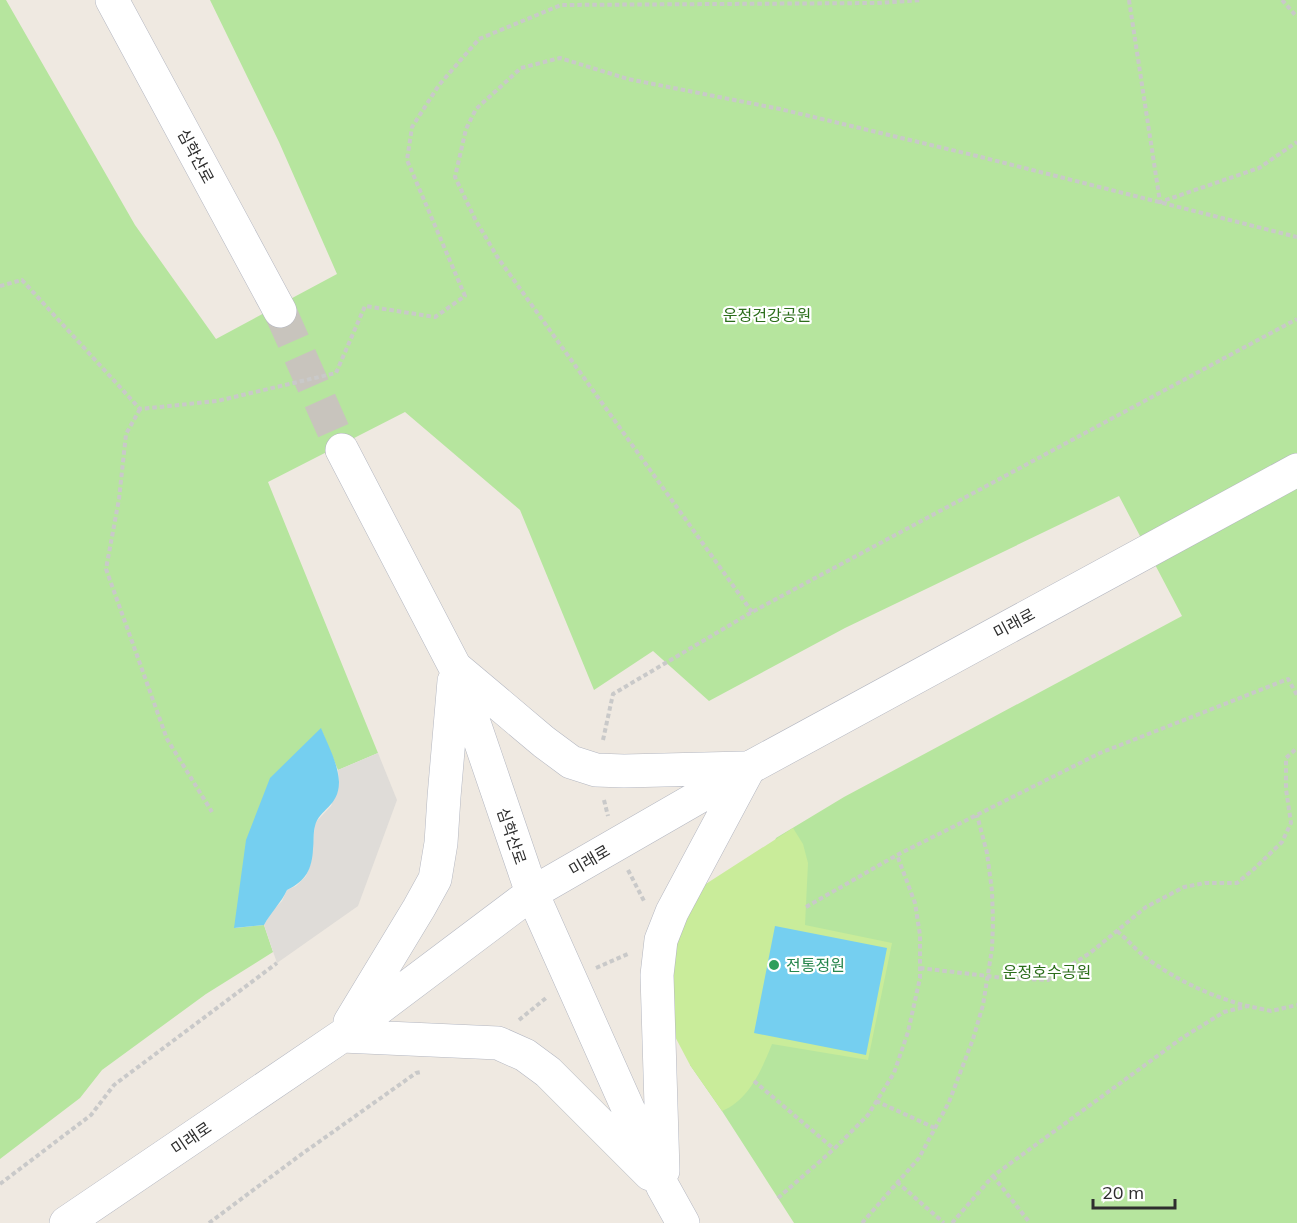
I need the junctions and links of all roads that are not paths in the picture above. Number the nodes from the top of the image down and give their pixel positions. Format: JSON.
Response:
{"nodes":[{"id":1,"x":112,"y":0,"type":"edge"},
{"id":2,"x":280,"y":311,"type":"tunnel mouth"},
{"id":3,"x":342,"y":450,"type":"tunnel mouth"},
{"id":4,"x":1297,"y":470,"type":"edge"},
{"id":5,"x":455,"y":667,"type":"junction"},
{"id":6,"x":749,"y":768,"type":"junction"},
{"id":7,"x":532,"y":893,"type":"junction"},
{"id":8,"x":342,"y":1036,"type":"junction"},
{"id":9,"x":663,"y":1187,"type":"junction"},
{"id":10,"x":66,"y":1223,"type":"edge"},
{"id":11,"x":683,"y":1223,"type":"edge"}],
"edges":[{"from":1,"to":2,"type":"street","name":"심학산로"},
{"from":3,"to":5,"type":"street","name":"심학산로"},
{"from":4,"to":6,"type":"street","name":"미래로"},
{"from":5,"to":6,"type":"street"},
{"from":5,"to":7,"type":"street","name":"심학산로"},
{"from":5,"to":8,"type":"street"},
{"from":6,"to":7,"type":"street","name":"미래로"},
{"from":6,"to":9,"type":"street"},
{"from":7,"to":8,"type":"street","name":"미래로"},
{"from":7,"to":9,"type":"street","name":"심학산로"},
{"from":8,"to":9,"type":"street"},
{"from":8,"to":10,"type":"street","name":"미래로"},
{"from":9,"to":11,"type":"street","name":"심학산로"}]}
